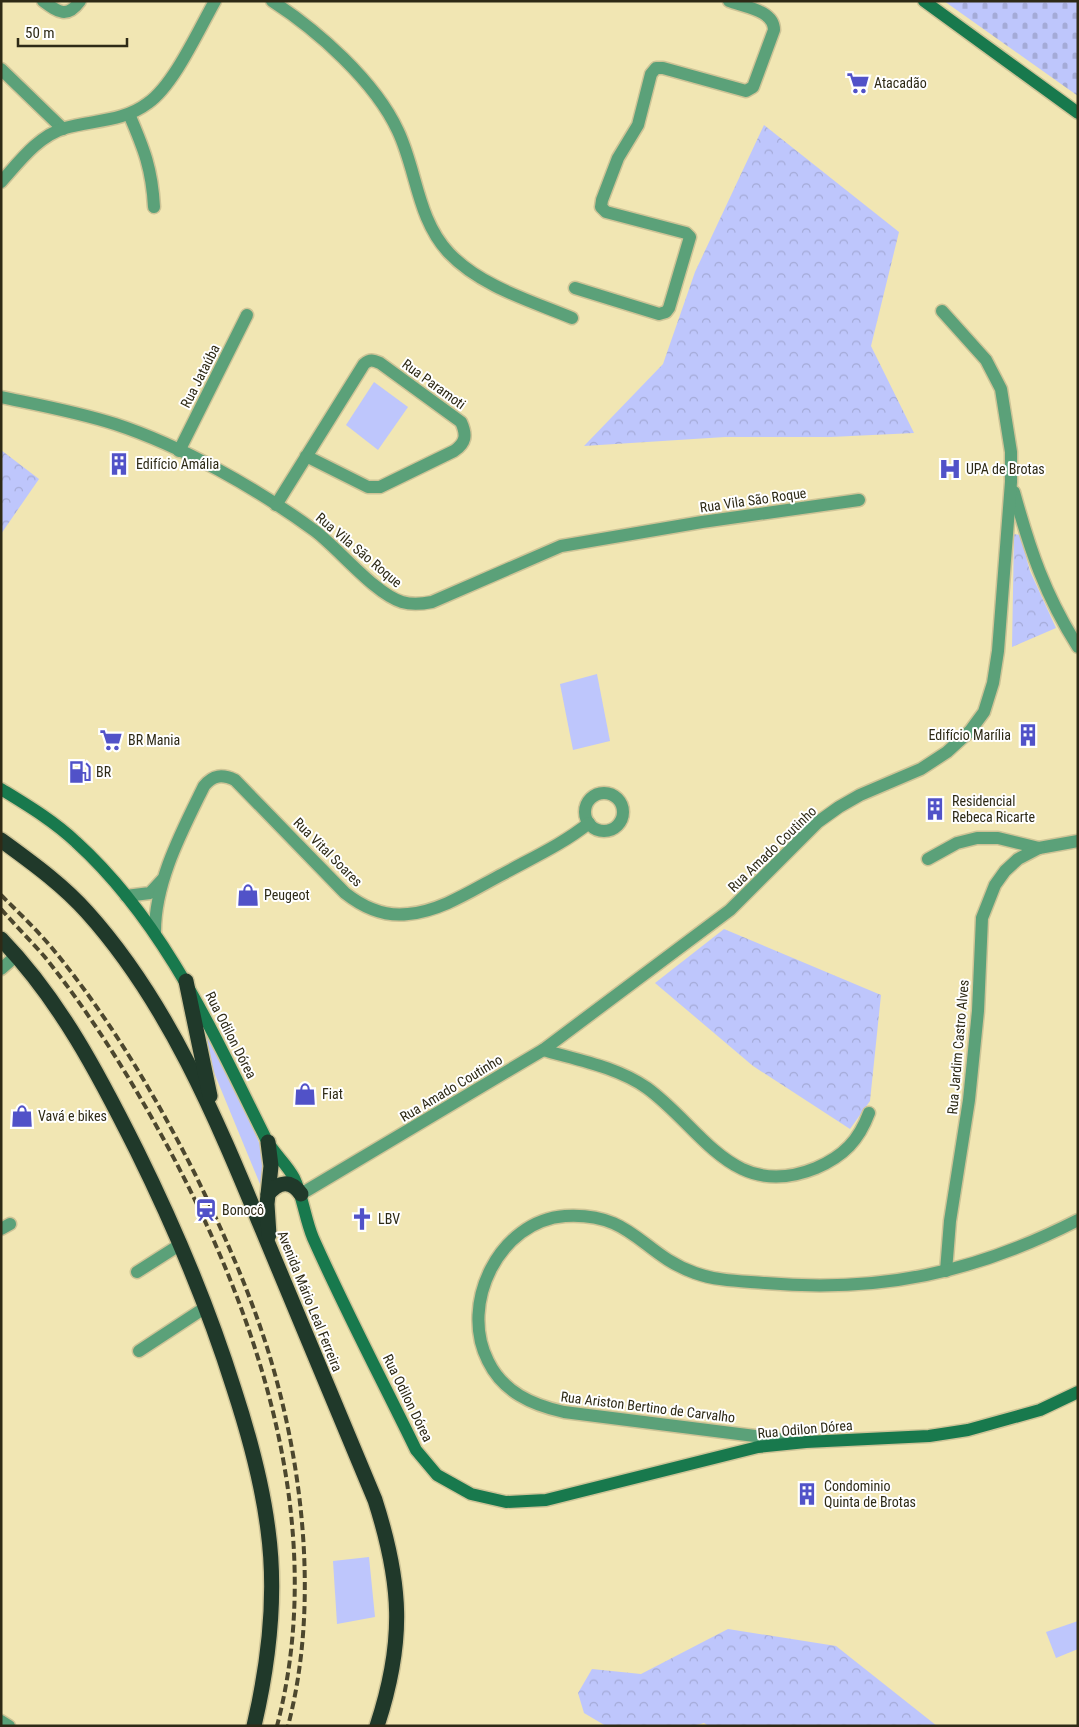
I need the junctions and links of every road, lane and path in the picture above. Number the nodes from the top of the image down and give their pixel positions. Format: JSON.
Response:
{"nodes":[{"id":1,"x":43,"y":1,"type":"edge"},
{"id":2,"x":80,"y":1,"type":"edge"},
{"id":3,"x":215,"y":1,"type":"edge"},
{"id":4,"x":272,"y":1,"type":"edge"},
{"id":5,"x":729,"y":1,"type":"edge"},
{"id":6,"x":924,"y":1,"type":"edge"},
{"id":7,"x":1,"y":69,"type":"edge"},
{"id":8,"x":1078,"y":113,"type":"edge"},
{"id":9,"x":129,"y":114,"type":"junction"},
{"id":10,"x":63,"y":129,"type":"junction"},
{"id":11,"x":1,"y":182,"type":"edge"},
{"id":12,"x":154,"y":207,"type":"dead end"},
{"id":13,"x":574,"y":288,"type":"dead end"},
{"id":14,"x":942,"y":312,"type":"dead end"},
{"id":15,"x":247,"y":315,"type":"dead end"},
{"id":16,"x":572,"y":318,"type":"dead end"},
{"id":17,"x":1,"y":396,"type":"edge"},
{"id":18,"x":179,"y":450,"type":"junction"},
{"id":19,"x":306,"y":456,"type":"junction"},
{"id":20,"x":1011,"y":482,"type":"junction"},
{"id":21,"x":859,"y":500,"type":"dead end"},
{"id":22,"x":276,"y":505,"type":"junction"},
{"id":23,"x":1078,"y":647,"type":"edge"},
{"id":24,"x":1,"y":789,"type":"edge"},
{"id":25,"x":589,"y":823,"type":"dead end"},
{"id":26,"x":1,"y":840,"type":"edge"},
{"id":27,"x":1078,"y":840,"type":"edge"},
{"id":28,"x":1039,"y":848,"type":"junction"},
{"id":29,"x":928,"y":859,"type":"dead end"},
{"id":30,"x":164,"y":878,"type":"junction"},
{"id":31,"x":126,"y":896,"type":"junction"},
{"id":32,"x":155,"y":934,"type":"junction"},
{"id":33,"x":1,"y":938,"type":"edge"},
{"id":34,"x":17,"y":955,"type":"junction"},
{"id":35,"x":1,"y":969,"type":"edge"},
{"id":36,"x":186,"y":981,"type":"junction"},
{"id":37,"x":543,"y":1050,"type":"junction"},
{"id":38,"x":869,"y":1113,"type":"dead end"},
{"id":39,"x":217,"y":1122,"type":"junction"},
{"id":40,"x":268,"y":1142,"type":"junction"},
{"id":41,"x":268,"y":1194,"type":"junction"},
{"id":42,"x":301,"y":1194,"type":"junction"},
{"id":43,"x":1078,"y":1220,"type":"edge"},
{"id":44,"x":181,"y":1244,"type":"junction"},
{"id":45,"x":270,"y":1246,"type":"junction"},
{"id":46,"x":946,"y":1271,"type":"junction"},
{"id":47,"x":137,"y":1272,"type":"dead end"},
{"id":48,"x":206,"y":1307,"type":"junction"},
{"id":49,"x":139,"y":1351,"type":"dead end"},
{"id":50,"x":1078,"y":1392,"type":"edge"},
{"id":51,"x":806,"y":1442,"type":"junction"},
{"id":52,"x":1,"y":1722,"type":"edge"},
{"id":53,"x":8,"y":1726,"type":"edge"},
{"id":54,"x":254,"y":1726,"type":"edge"},
{"id":55,"x":376,"y":1726,"type":"edge"}],
"edges":[{"from":1,"to":2,"type":"street"},
{"from":3,"to":9,"type":"street"},
{"from":4,"to":16,"type":"street"},
{"from":5,"to":13,"type":"street"},
{"from":6,"to":8,"type":"street"},
{"from":7,"to":10,"type":"street"},
{"from":9,"to":10,"type":"street"},
{"from":9,"to":12,"type":"street"},
{"from":10,"to":11,"type":"street"},
{"from":14,"to":20,"type":"street","name":"Rua Amado Coutinho"},
{"from":15,"to":18,"type":"street","name":"Rua Jataúba"},
{"from":17,"to":18,"type":"street","name":"Rua Vila São Roque"},
{"from":18,"to":22,"type":"street","name":"Rua Vila São Roque"},
{"from":19,"to":19,"type":"street","name":"Rua Paramoti"},
{"from":19,"to":22,"type":"street","name":"Rua Paramoti"},
{"from":20,"to":23,"type":"street"},
{"from":20,"to":37,"type":"street","name":"Rua Amado Coutinho"},
{"from":21,"to":22,"type":"street","name":"Rua Vila São Roque"},
{"from":24,"to":31,"type":"street","name":"Rua Odilon Dórea"},
{"from":25,"to":30,"type":"street","name":"Rua Vital Soares"},
{"from":26,"to":39,"type":"highway","name":"Avenida Mário Leal Ferreira"},
{"from":27,"to":28,"type":"street"},
{"from":28,"to":29,"type":"street"},
{"from":28,"to":46,"type":"street","name":"Rua Jardim Castro Alves"},
{"from":30,"to":31,"type":"street","name":"Rua Vital Soares"},
{"from":30,"to":32,"type":"street","name":"Rua Vital Soares"},
{"from":31,"to":32,"type":"street","name":"Rua Odilon Dórea"},
{"from":32,"to":36,"type":"street","name":"Rua Odilon Dórea"},
{"from":33,"to":34,"type":"highway"},
{"from":34,"to":35,"type":"street"},
{"from":34,"to":44,"type":"highway"},
{"from":36,"to":39,"type":"highway"},
{"from":36,"to":40,"type":"street","name":"Rua Odilon Dórea"},
{"from":37,"to":38,"type":"street"},
{"from":37,"to":42,"type":"street","name":"Rua Amado Coutinho"},
{"from":39,"to":45,"type":"highway","name":"Avenida Mário Leal Ferreira"},
{"from":40,"to":41,"type":"highway"},
{"from":40,"to":42,"type":"street","name":"Rua Odilon Dórea"},
{"from":41,"to":42,"type":"highway"},
{"from":41,"to":45,"type":"highway"},
{"from":42,"to":51,"type":"street","name":"Rua Odilon Dórea"},
{"from":43,"to":46,"type":"street","name":"Rua Ariston Bertino de Carvalho"},
{"from":44,"to":47,"type":"street"},
{"from":44,"to":48,"type":"highway"},
{"from":45,"to":55,"type":"highway","name":"Avenida Mário Leal Ferreira"},
{"from":46,"to":51,"type":"street","name":"Rua Ariston Bertino de Carvalho"},
{"from":48,"to":49,"type":"street"},
{"from":48,"to":54,"type":"highway"},
{"from":50,"to":51,"type":"street","name":"Rua Odilon Dórea"},
{"from":52,"to":53,"type":"street"}]}
